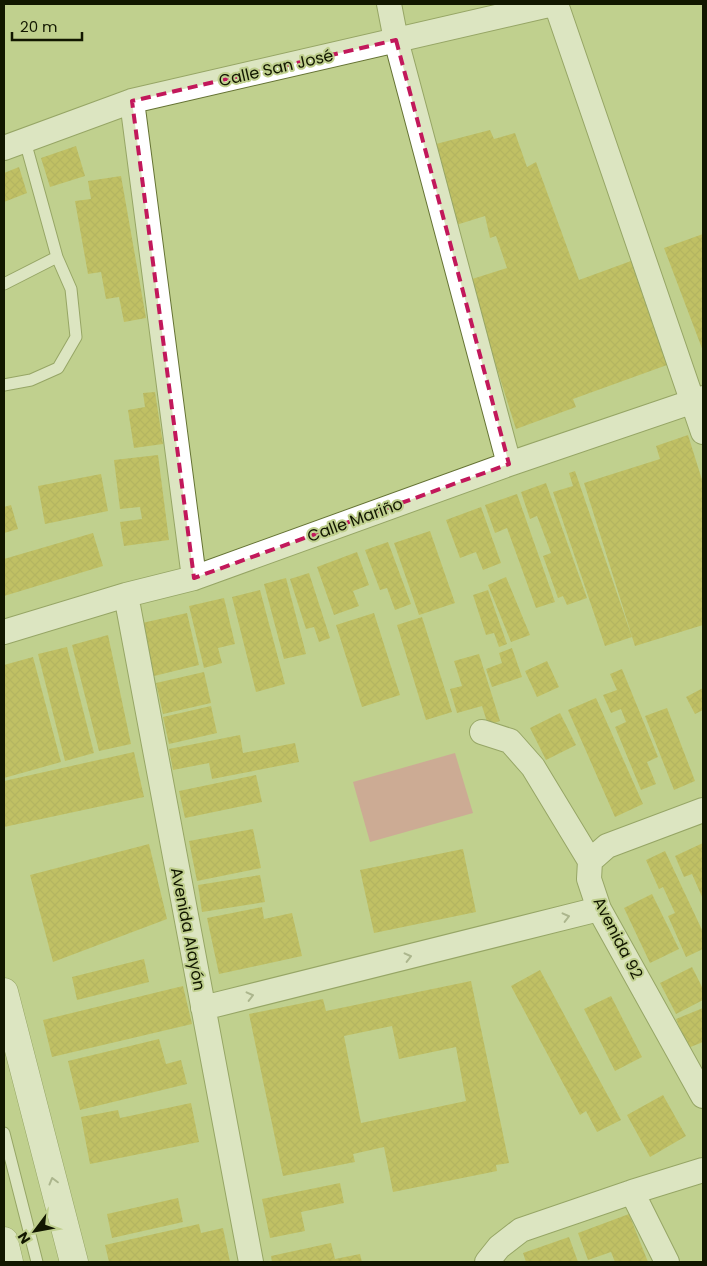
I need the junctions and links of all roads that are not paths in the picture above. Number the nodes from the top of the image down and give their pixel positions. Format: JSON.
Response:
{"nodes":[{"id":1,"x":388,"y":4,"type":"edge"},
{"id":2,"x":554,"y":4,"type":"edge"},
{"id":3,"x":396,"y":40,"type":"junction"},
{"id":4,"x":132,"y":101,"type":"junction"},
{"id":5,"x":10,"y":144,"type":"edge"},
{"id":6,"x":57,"y":257,"type":"junction"},
{"id":7,"x":4,"y":284,"type":"edge"},
{"id":8,"x":4,"y":385,"type":"edge"},
{"id":9,"x":698,"y":400,"type":"edge"},
{"id":10,"x":703,"y":432,"type":"edge"},
{"id":11,"x":509,"y":464,"type":"junction"},
{"id":12,"x":194,"y":578,"type":"junction"},
{"id":13,"x":126,"y":595,"type":"junction"},
{"id":14,"x":4,"y":632,"type":"edge"},
{"id":15,"x":482,"y":732,"type":"dead end"},
{"id":16,"x":703,"y":810,"type":"edge"},
{"id":17,"x":590,"y":861,"type":"junction"},
{"id":18,"x":599,"y":909,"type":"junction"},
{"id":19,"x":4,"y":992,"type":"edge"},
{"id":20,"x":203,"y":1008,"type":"junction"},
{"id":21,"x":703,"y":1096,"type":"edge"},
{"id":22,"x":4,"y":1133,"type":"edge"},
{"id":23,"x":703,"y":1170,"type":"edge"},
{"id":24,"x":632,"y":1192,"type":"junction"},
{"id":25,"x":4,"y":1241,"type":"edge"},
{"id":26,"x":9,"y":1262,"type":"edge"},
{"id":27,"x":37,"y":1262,"type":"edge"},
{"id":28,"x":74,"y":1262,"type":"edge"},
{"id":29,"x":251,"y":1262,"type":"edge"},
{"id":30,"x":487,"y":1262,"type":"edge"},
{"id":31,"x":668,"y":1262,"type":"edge"}],
"edges":[{"from":1,"to":3,"type":"street"},
{"from":2,"to":3,"type":"street","name":"Calle San José"},
{"from":2,"to":9,"type":"street"},
{"from":3,"to":4,"type":"street","name":"Calle San José"},
{"from":3,"to":11,"type":"street"},
{"from":4,"to":5,"type":"street","name":"Calle San José"},
{"from":4,"to":12,"type":"street"},
{"from":5,"to":6,"type":"lane"},
{"from":6,"to":7,"type":"lane"},
{"from":6,"to":8,"type":"lane"},
{"from":9,"to":10,"type":"street"},
{"from":9,"to":11,"type":"street","name":"Calle Mariño"},
{"from":11,"to":12,"type":"street","name":"Calle Mariño"},
{"from":12,"to":13,"type":"street","name":"Calle Mariño"},
{"from":13,"to":14,"type":"street","name":"Calle Mariño"},
{"from":13,"to":20,"type":"street","name":"Avenida Alayón"},
{"from":15,"to":17,"type":"street"},
{"from":16,"to":17,"type":"street"},
{"from":17,"to":18,"type":"street","name":"Avenida 92"},
{"from":20,"to":18,"type":"street","one_way":true},
{"from":18,"to":21,"type":"street","name":"Avenida 92"},
{"from":28,"to":19,"type":"street","one_way":true},
{"from":20,"to":29,"type":"street","name":"Avenida Alayón"},
{"from":22,"to":27,"type":"lane"},
{"from":23,"to":24,"type":"street"},
{"from":24,"to":30,"type":"street"},
{"from":24,"to":31,"type":"street"},
{"from":25,"to":26,"type":"street"}]}
